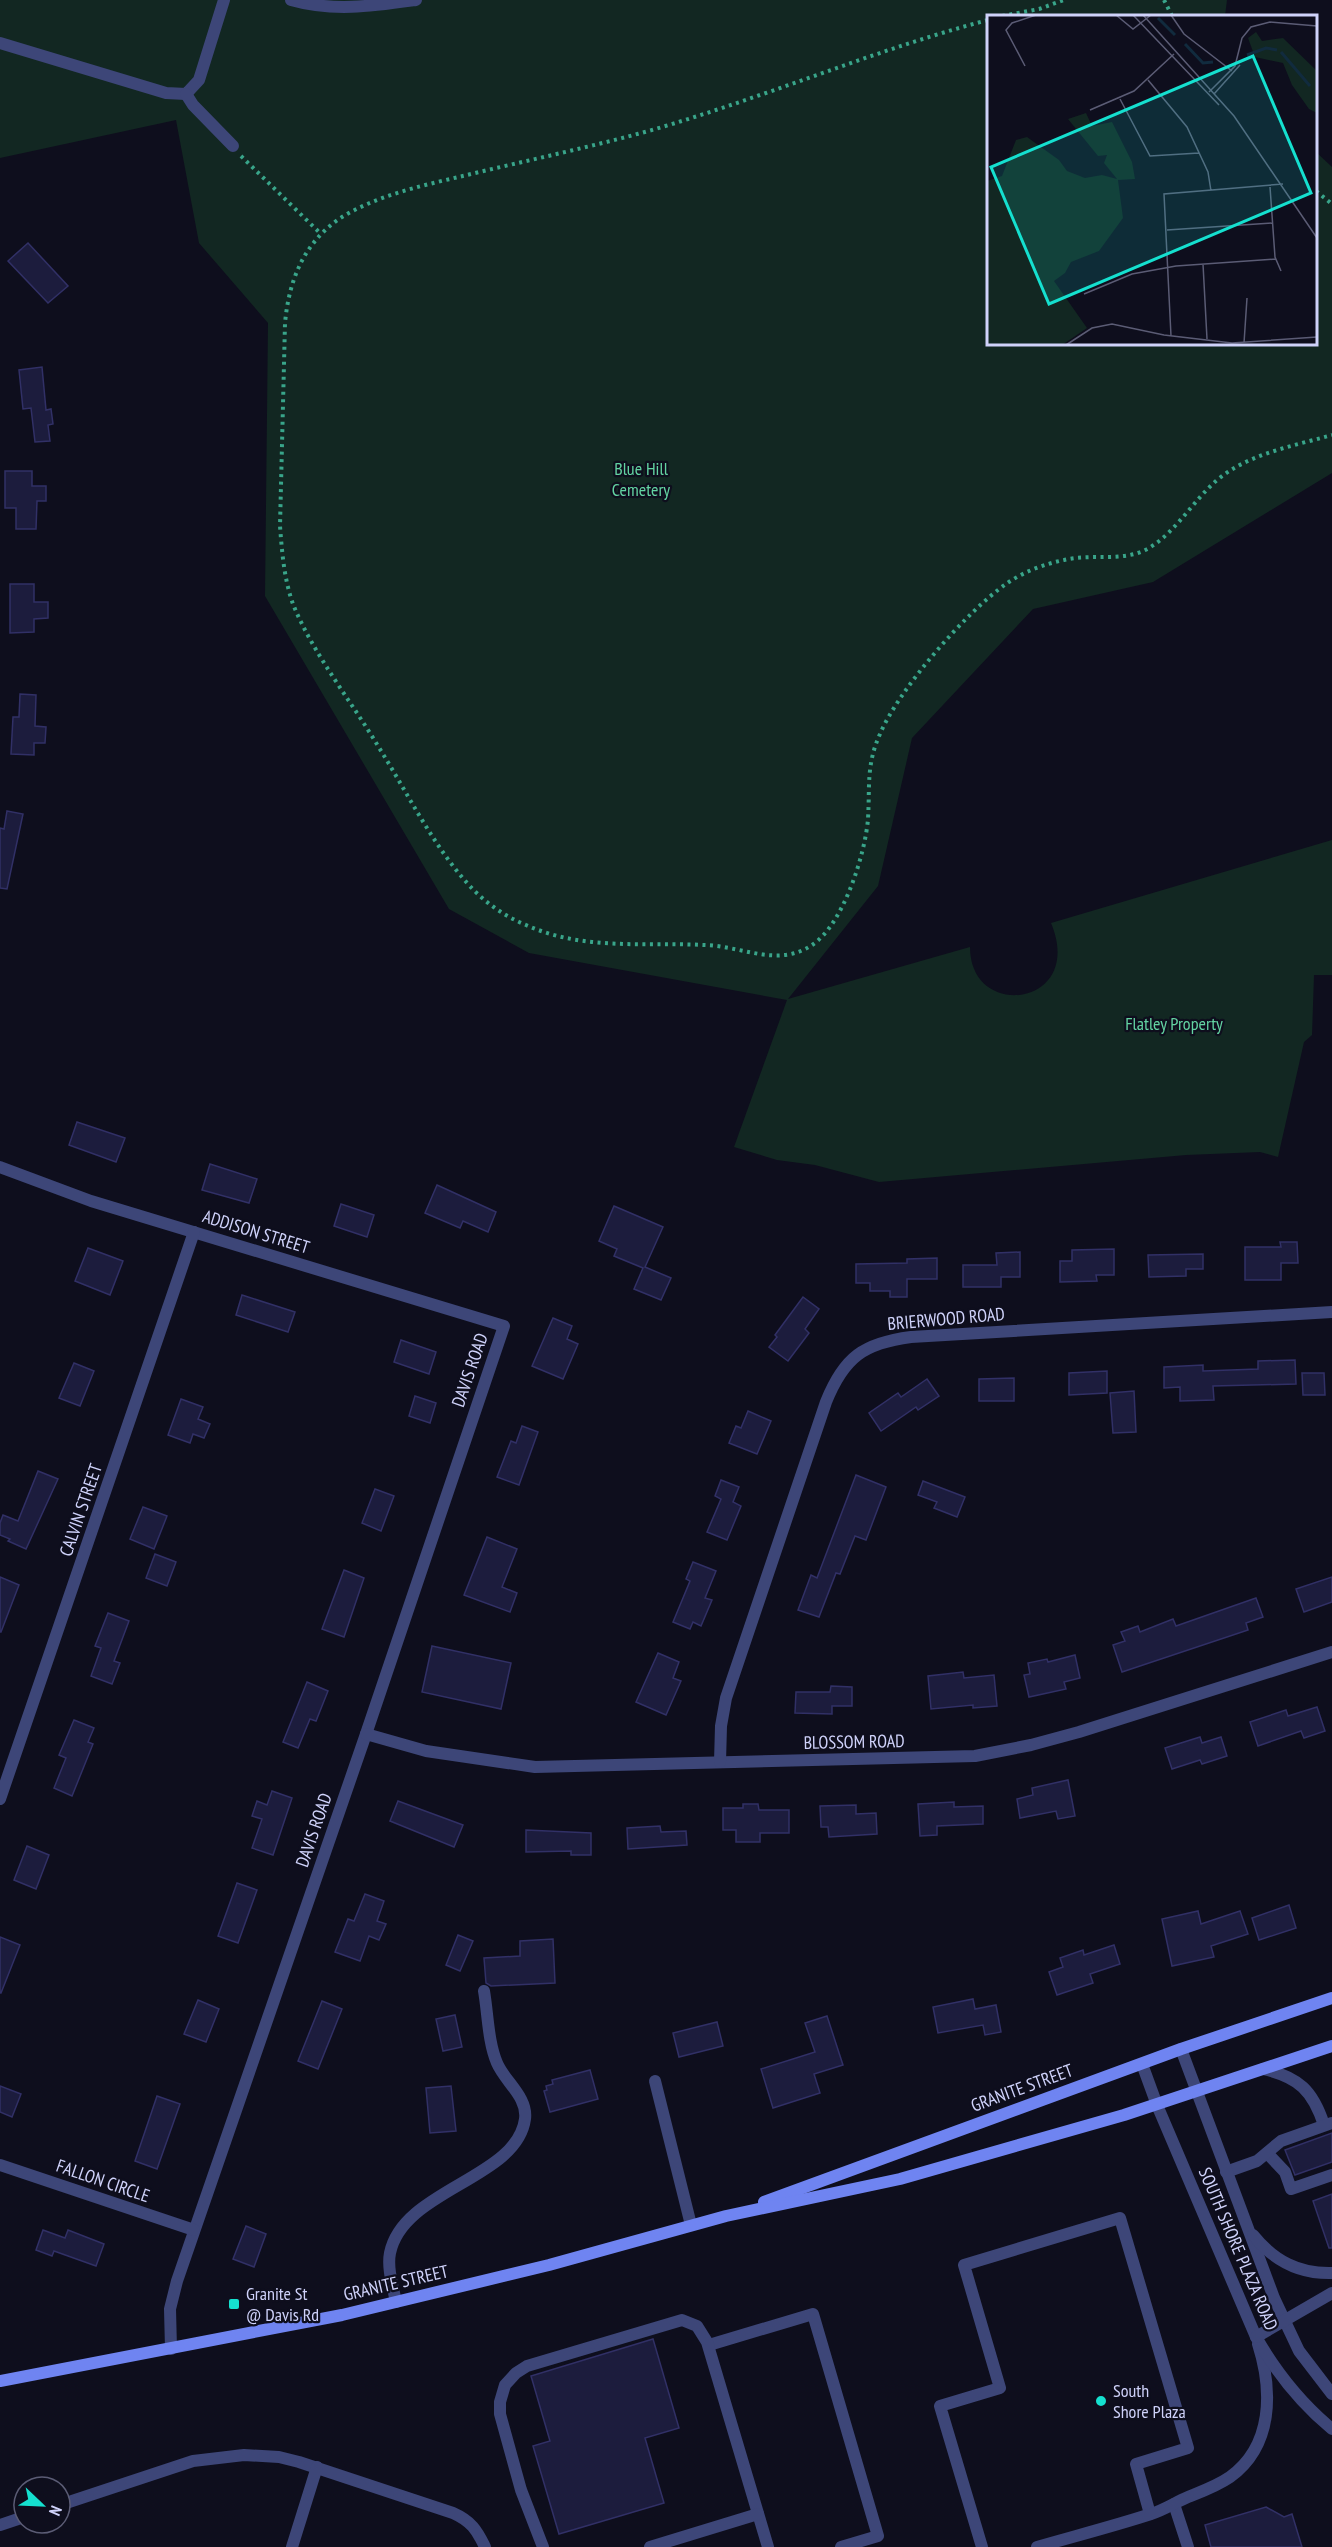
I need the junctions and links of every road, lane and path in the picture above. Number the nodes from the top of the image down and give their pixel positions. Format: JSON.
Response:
{"nodes":[{"id":1,"x":224,"y":0,"type":"edge"},
{"id":2,"x":291,"y":0,"type":"edge"},
{"id":3,"x":416,"y":0,"type":"edge"},
{"id":4,"x":1064,"y":0,"type":"edge"},
{"id":5,"x":1164,"y":0,"type":"edge"},
{"id":6,"x":1007,"y":15,"type":"edge"},
{"id":7,"x":1172,"y":15,"type":"edge"},
{"id":8,"x":987,"y":20,"type":"edge"},
{"id":9,"x":0,"y":43,"type":"edge"},
{"id":10,"x":186,"y":94,"type":"junction"},
{"id":11,"x":233,"y":146,"type":"joint"},
{"id":12,"x":1317,"y":192,"type":"edge"},
{"id":13,"x":1332,"y":204,"type":"edge"},
{"id":14,"x":321,"y":234,"type":"junction"},
{"id":15,"x":1332,"y":435,"type":"edge"},
{"id":16,"x":0,"y":1167,"type":"edge"},
{"id":17,"x":194,"y":1232,"type":"junction"},
{"id":18,"x":1332,"y":1312,"type":"edge"},
{"id":19,"x":504,"y":1326,"type":"joint"},
{"id":20,"x":1332,"y":1652,"type":"edge"},
{"id":21,"x":366,"y":1734,"type":"junction"},
{"id":22,"x":720,"y":1762,"type":"junction"},
{"id":23,"x":0,"y":1799,"type":"edge"},
{"id":24,"x":484,"y":1991,"type":"dead end"},
{"id":25,"x":1332,"y":1998,"type":"edge"},
{"id":26,"x":1332,"y":2046,"type":"edge"},
{"id":27,"x":1181,"y":2049,"type":"junction"},
{"id":28,"x":1142,"y":2064,"type":"junction"},
{"id":29,"x":1263,"y":2069,"type":"junction"},
{"id":30,"x":655,"y":2081,"type":"dead end"},
{"id":31,"x":1197,"y":2092,"type":"junction"},
{"id":32,"x":1157,"y":2105,"type":"junction"},
{"id":33,"x":1328,"y":2124,"type":"edge"},
{"id":34,"x":1267,"y":2153,"type":"junction"},
{"id":35,"x":0,"y":2165,"type":"edge"},
{"id":36,"x":1226,"y":2172,"type":"junction"},
{"id":37,"x":1332,"y":2175,"type":"edge"},
{"id":38,"x":726,"y":2216,"type":"junction"},
{"id":39,"x":691,"y":2225,"type":"junction"},
{"id":40,"x":1246,"y":2225,"type":"junction"},
{"id":41,"x":194,"y":2230,"type":"junction"},
{"id":42,"x":1332,"y":2273,"type":"edge"},
{"id":43,"x":1332,"y":2293,"type":"edge"},
{"id":44,"x":396,"y":2302,"type":"junction"},
{"id":45,"x":1285,"y":2321,"type":"junction"},
{"id":46,"x":1256,"y":2337,"type":"junction"},
{"id":47,"x":709,"y":2345,"type":"junction"},
{"id":48,"x":171,"y":2349,"type":"junction"},
{"id":49,"x":0,"y":2381,"type":"edge"},
{"id":50,"x":1332,"y":2394,"type":"edge"},
{"id":51,"x":1332,"y":2429,"type":"edge"},
{"id":52,"x":317,"y":2467,"type":"junction"},
{"id":53,"x":72,"y":2501,"type":"edge"},
{"id":54,"x":1174,"y":2504,"type":"junction"},
{"id":55,"x":758,"y":2514,"type":"junction"},
{"id":56,"x":1150,"y":2514,"type":"junction"},
{"id":57,"x":292,"y":2547,"type":"edge"},
{"id":58,"x":485,"y":2547,"type":"edge"},
{"id":59,"x":543,"y":2547,"type":"edge"},
{"id":60,"x":650,"y":2547,"type":"edge"},
{"id":61,"x":768,"y":2547,"type":"edge"},
{"id":62,"x":841,"y":2547,"type":"edge"},
{"id":63,"x":981,"y":2547,"type":"edge"},
{"id":64,"x":1037,"y":2547,"type":"edge"},
{"id":65,"x":1188,"y":2547,"type":"edge"}],
"edges":[{"from":1,"to":10,"type":"street"},
{"from":2,"to":3,"type":"street"},
{"from":4,"to":6,"type":"path"},
{"from":5,"to":7,"type":"path"},
{"from":8,"to":14,"type":"path"},
{"from":9,"to":10,"type":"street"},
{"from":10,"to":11,"type":"street"},
{"from":11,"to":14,"type":"path"},
{"from":12,"to":13,"type":"path"},
{"from":14,"to":15,"type":"path"},
{"from":16,"to":17,"type":"street","name":"ADDISON STREET"},
{"from":17,"to":19,"type":"street","name":"ADDISON STREET"},
{"from":17,"to":23,"type":"street","name":"CALVIN STREET"},
{"from":18,"to":22,"type":"street","name":"BRIERWOOD ROAD"},
{"from":19,"to":21,"type":"street","name":"DAVIS ROAD"},
{"from":20,"to":22,"type":"street","name":"BLOSSOM ROAD"},
{"from":21,"to":22,"type":"street","name":"BLOSSOM ROAD"},
{"from":21,"to":41,"type":"street","name":"DAVIS ROAD"},
{"from":24,"to":44,"type":"street"},
{"from":25,"to":27,"type":"main road","name":"GRANITE STREET"},
{"from":26,"to":29,"type":"main road","name":"GRANITE STREET"},
{"from":27,"to":28,"type":"main road","name":"GRANITE STREET"},
{"from":27,"to":31,"type":"street","name":"SOUTH SHORE PLAZA ROAD"},
{"from":28,"to":32,"type":"street","name":"SOUTH SHORE PLAZA ROAD"},
{"from":28,"to":38,"type":"main road","name":"GRANITE STREET"},
{"from":29,"to":31,"type":"main road","name":"GRANITE STREET"},
{"from":29,"to":33,"type":"street"},
{"from":30,"to":39,"type":"street"},
{"from":31,"to":32,"type":"main road","name":"GRANITE STREET"},
{"from":31,"to":36,"type":"street","name":"SOUTH SHORE PLAZA ROAD"},
{"from":32,"to":38,"type":"main road","name":"GRANITE STREET"},
{"from":32,"to":46,"type":"street","name":"SOUTH SHORE PLAZA ROAD"},
{"from":33,"to":34,"type":"street"},
{"from":34,"to":36,"type":"street"},
{"from":34,"to":37,"type":"street"},
{"from":35,"to":41,"type":"street","name":"FALLON CIRCLE"},
{"from":36,"to":40,"type":"street","name":"SOUTH SHORE PLAZA ROAD"},
{"from":38,"to":39,"type":"main road","name":"GRANITE STREET"},
{"from":39,"to":44,"type":"main road","name":"GRANITE STREET"},
{"from":40,"to":42,"type":"street"},
{"from":40,"to":45,"type":"street","name":"SOUTH SHORE PLAZA ROAD"},
{"from":41,"to":48,"type":"street","name":"DAVIS ROAD"},
{"from":43,"to":45,"type":"street"},
{"from":44,"to":48,"type":"main road","name":"GRANITE STREET"},
{"from":45,"to":46,"type":"street"},
{"from":45,"to":50,"type":"street","name":"SOUTH SHORE PLAZA ROAD"},
{"from":46,"to":51,"type":"street","name":"SOUTH SHORE PLAZA ROAD"},
{"from":46,"to":54,"type":"street"},
{"from":47,"to":55,"type":"street"},
{"from":47,"to":59,"type":"street"},
{"from":47,"to":62,"type":"street"},
{"from":48,"to":49,"type":"main road","name":"GRANITE STREET"},
{"from":52,"to":53,"type":"street"},
{"from":52,"to":57,"type":"street"},
{"from":52,"to":58,"type":"street"},
{"from":54,"to":56,"type":"street"},
{"from":54,"to":65,"type":"street"},
{"from":55,"to":60,"type":"street"},
{"from":55,"to":61,"type":"street"},
{"from":56,"to":63,"type":"street"},
{"from":56,"to":64,"type":"street"}]}
